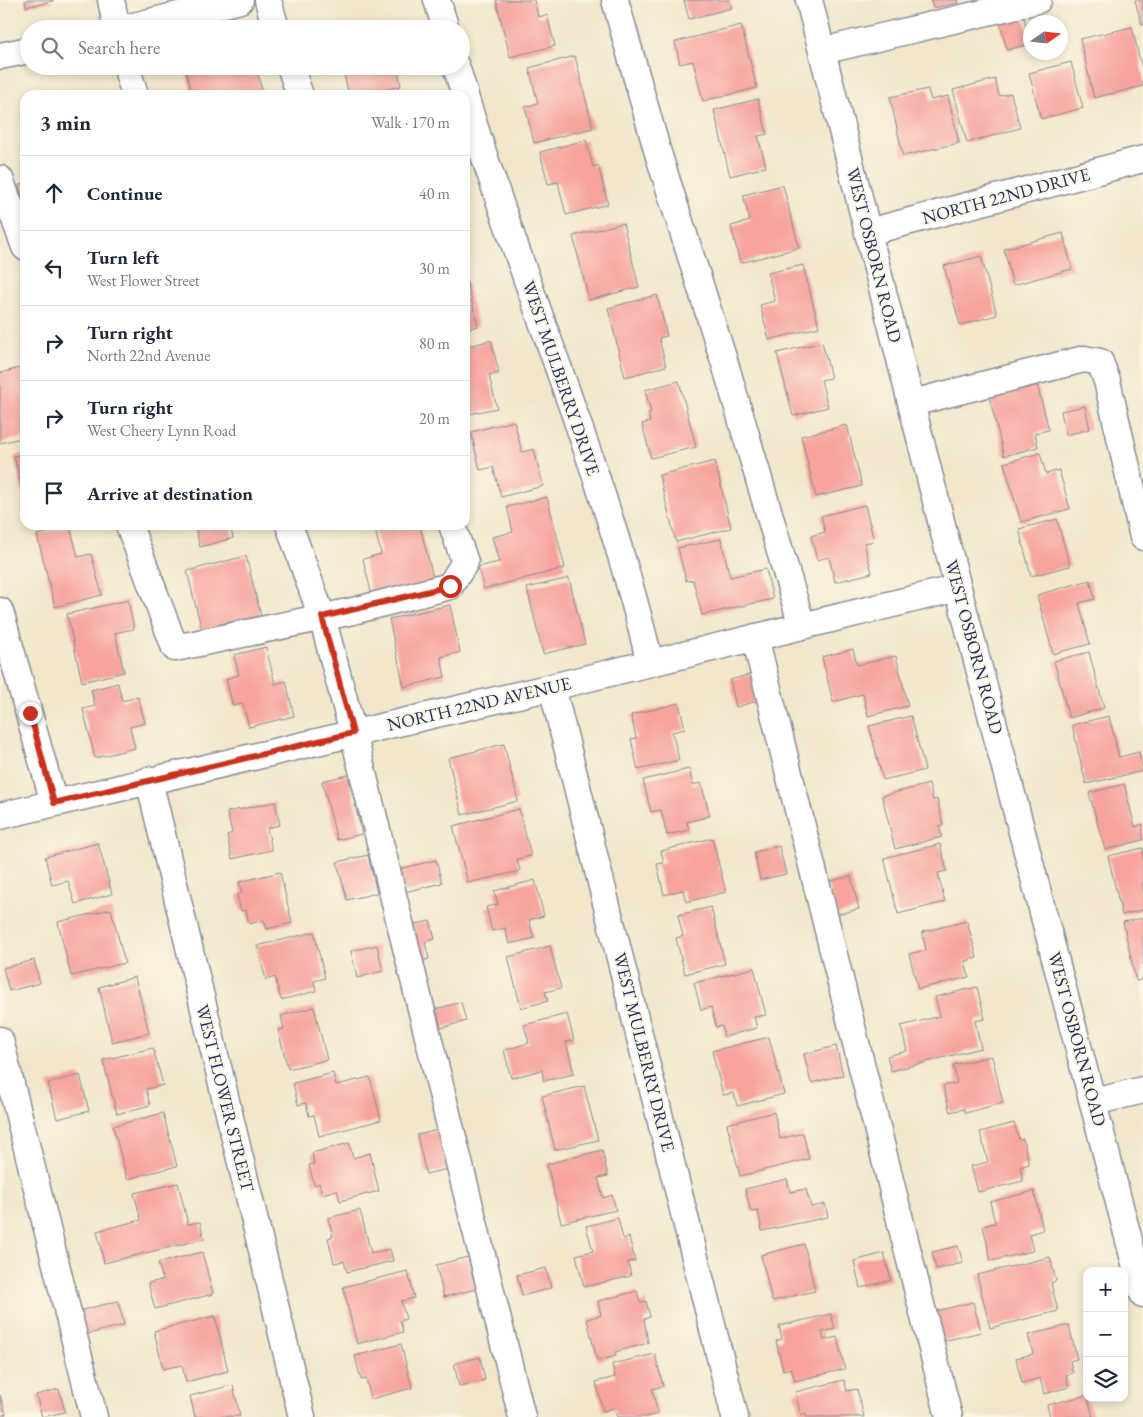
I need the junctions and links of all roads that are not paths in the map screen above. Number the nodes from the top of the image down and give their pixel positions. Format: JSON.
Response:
{"nodes":[{"id":1,"x":111,"y":0,"type":"edge"},
{"id":2,"x":240,"y":0,"type":"edge"},
{"id":3,"x":268,"y":0,"type":"edge"},
{"id":4,"x":437,"y":0,"type":"edge"},
{"id":5,"x":614,"y":0,"type":"edge"},
{"id":6,"x":809,"y":0,"type":"edge"},
{"id":7,"x":1038,"y":0,"type":"edge"},
{"id":8,"x":117,"y":20,"type":"edge"},
{"id":9,"x":157,"y":20,"type":"edge"},
{"id":10,"x":274,"y":20,"type":"edge"},
{"id":11,"x":443,"y":20,"type":"edge"},
{"id":12,"x":822,"y":51,"type":"junction"},
{"id":13,"x":20,"y":52,"type":"edge"},
{"id":14,"x":0,"y":56,"type":"edge"},
{"id":15,"x":129,"y":75,"type":"edge"},
{"id":16,"x":293,"y":75,"type":"edge"},
{"id":17,"x":459,"y":75,"type":"edge"},
{"id":18,"x":133,"y":90,"type":"edge"},
{"id":19,"x":298,"y":90,"type":"edge"},
{"id":20,"x":463,"y":90,"type":"edge"},
{"id":21,"x":470,"y":112,"type":"edge"},
{"id":22,"x":1143,"y":159,"type":"edge"},
{"id":23,"x":0,"y":179,"type":"edge"},
{"id":24,"x":869,"y":232,"type":"junction"},
{"id":25,"x":20,"y":233,"type":"edge"},
{"id":26,"x":912,"y":403,"type":"junction"},
{"id":27,"x":131,"y":530,"type":"edge"},
{"id":28,"x":291,"y":530,"type":"edge"},
{"id":29,"x":454,"y":530,"type":"edge"},
{"id":30,"x":1143,"y":537,"type":"edge"},
{"id":31,"x":958,"y":588,"type":"junction"},
{"id":32,"x":0,"y":611,"type":"edge"},
{"id":33,"x":322,"y":617,"type":"junction"},
{"id":34,"x":802,"y":626,"type":"junction"},
{"id":35,"x":755,"y":638,"type":"junction"},
{"id":36,"x":650,"y":663,"type":"junction"},
{"id":37,"x":552,"y":687,"type":"junction"},
{"id":38,"x":353,"y":733,"type":"junction"},
{"id":39,"x":148,"y":780,"type":"junction"},
{"id":40,"x":54,"y":803,"type":"junction"},
{"id":41,"x":0,"y":816,"type":"edge"},
{"id":42,"x":0,"y":1040,"type":"edge"},
{"id":43,"x":1143,"y":1090,"type":"edge"},
{"id":44,"x":1094,"y":1102,"type":"junction"},
{"id":45,"x":1143,"y":1294,"type":"edge"},
{"id":46,"x":94,"y":1417,"type":"edge"},
{"id":47,"x":302,"y":1417,"type":"edge"},
{"id":48,"x":522,"y":1417,"type":"edge"},
{"id":49,"x":735,"y":1417,"type":"edge"},
{"id":50,"x":949,"y":1417,"type":"edge"}],
"edges":[{"from":1,"to":8,"type":"street"},
{"from":2,"to":9,"type":"street"},
{"from":3,"to":10,"type":"street"},
{"from":4,"to":11,"type":"street"},
{"from":5,"to":34,"type":"street"},
{"from":6,"to":12,"type":"street","name":"WEST OSBORN ROAD"},
{"from":7,"to":12,"type":"street"},
{"from":12,"to":24,"type":"street","name":"WEST OSBORN ROAD"},
{"from":13,"to":14,"type":"street"},
{"from":15,"to":18,"type":"street"},
{"from":16,"to":19,"type":"street"},
{"from":17,"to":20,"type":"street","name":"WEST MULBERRY DRIVE"},
{"from":21,"to":36,"type":"street","name":"WEST MULBERRY DRIVE"},
{"from":22,"to":24,"type":"street","name":"NORTH 22ND DRIVE"},
{"from":23,"to":25,"type":"street"},
{"from":24,"to":26,"type":"street","name":"WEST OSBORN ROAD"},
{"from":26,"to":30,"type":"street"},
{"from":26,"to":31,"type":"street","name":"WEST OSBORN ROAD"},
{"from":27,"to":33,"type":"street"},
{"from":28,"to":33,"type":"street"},
{"from":29,"to":33,"type":"street"},
{"from":31,"to":34,"type":"street","name":"NORTH 22ND AVENUE"},
{"from":31,"to":44,"type":"street","name":"WEST OSBORN ROAD"},
{"from":32,"to":40,"type":"street"},
{"from":33,"to":38,"type":"street"},
{"from":34,"to":35,"type":"street","name":"NORTH 22ND AVENUE"},
{"from":35,"to":36,"type":"street","name":"NORTH 22ND AVENUE"},
{"from":35,"to":50,"type":"street"},
{"from":36,"to":37,"type":"street","name":"NORTH 22ND AVENUE"},
{"from":37,"to":38,"type":"street","name":"NORTH 22ND AVENUE"},
{"from":37,"to":49,"type":"street","name":"WEST MULBERRY DRIVE"},
{"from":38,"to":39,"type":"street","name":"NORTH 22ND AVENUE"},
{"from":38,"to":48,"type":"street"},
{"from":39,"to":40,"type":"street","name":"NORTH 22ND AVENUE"},
{"from":39,"to":47,"type":"street","name":"WEST FLOWER STREET"},
{"from":40,"to":41,"type":"street","name":"NORTH 22ND AVENUE"},
{"from":42,"to":46,"type":"street"},
{"from":43,"to":44,"type":"street"},
{"from":44,"to":45,"type":"street","name":"WEST OSBORN ROAD"}]}
